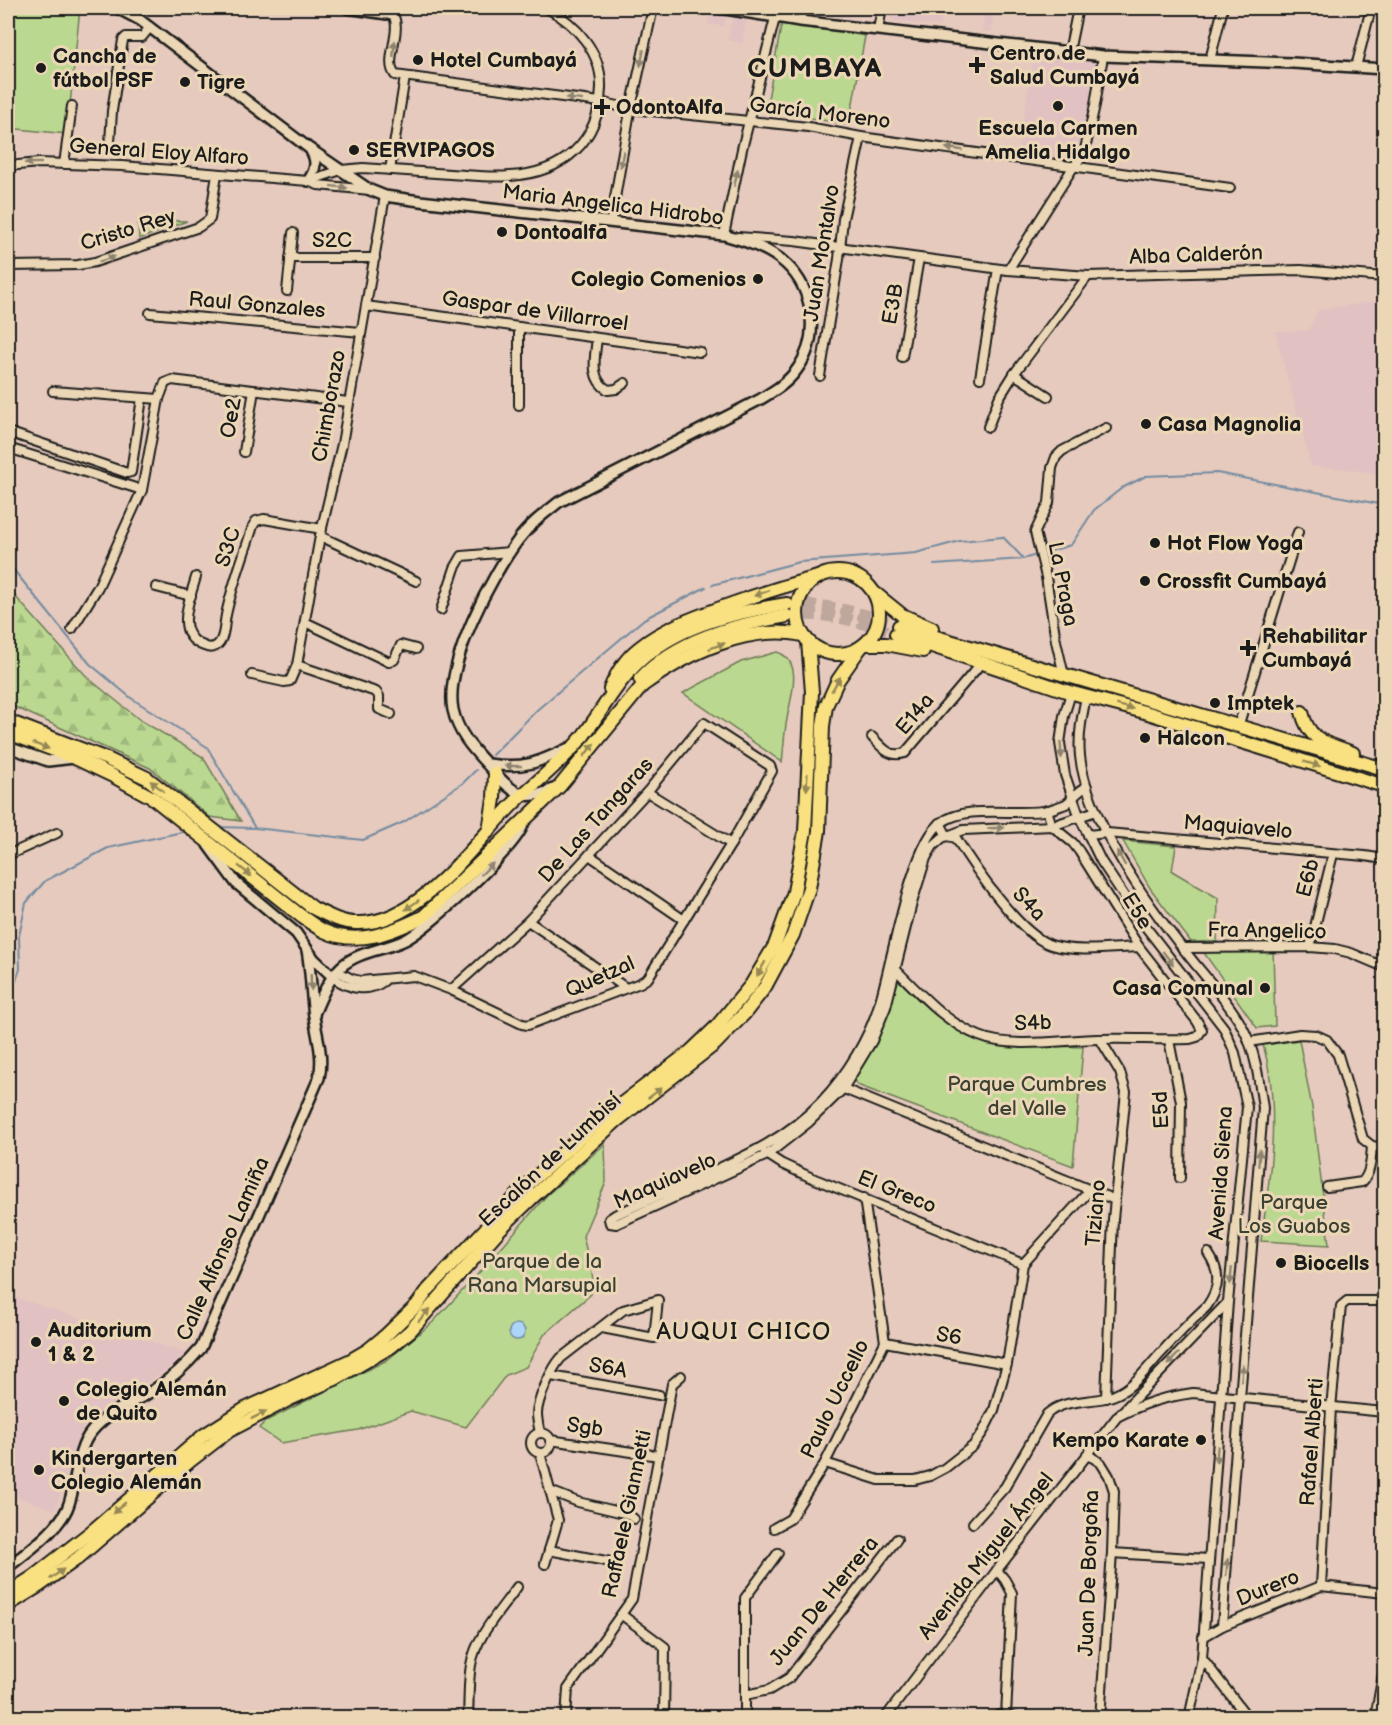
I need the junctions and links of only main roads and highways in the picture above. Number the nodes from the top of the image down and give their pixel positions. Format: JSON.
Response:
{"nodes":[{"id":1,"x":818,"y":577,"type":"junction"},
{"id":2,"x":873,"y":591,"type":"junction"},
{"id":3,"x":805,"y":638,"type":"junction"},
{"id":4,"x":863,"y":646,"type":"junction"},
{"id":5,"x":1092,"y":683,"type":"junction"},
{"id":6,"x":1070,"y":692,"type":"junction"},
{"id":7,"x":603,"y":704,"type":"junction"},
{"id":8,"x":1302,"y":712,"type":"dead end"},
{"id":9,"x":619,"y":713,"type":"junction"},
{"id":10,"x":8,"y":721,"type":"edge"},
{"id":11,"x":8,"y":733,"type":"edge"},
{"id":12,"x":1371,"y":765,"type":"junction"},
{"id":13,"x":489,"y":766,"type":"road end"},
{"id":14,"x":1384,"y":769,"type":"edge"},
{"id":15,"x":1384,"y":786,"type":"edge"},
{"id":16,"x":202,"y":830,"type":"junction"},
{"id":17,"x":489,"y":831,"type":"junction"},
{"id":18,"x":8,"y":1593,"type":"edge"},
{"id":19,"x":8,"y":1605,"type":"edge"}],
"edges":[{"from":1,"to":2,"type":"main road"},
{"from":1,"to":3,"type":"main road"},
{"from":1,"to":7,"type":"main road","one_way":true},
{"from":2,"to":4,"type":"main road"},
{"from":2,"to":5,"type":"main road"},
{"from":3,"to":4,"type":"main road"},
{"from":9,"to":3,"type":"main road","one_way":true},
{"from":3,"to":18,"type":"main road","name":"Escalón de Lumbisí","one_way":true},
{"from":4,"to":6,"type":"main road"},
{"from":19,"to":4,"type":"main road","name":"Escalón de Lumbisí","one_way":true},
{"from":5,"to":6,"type":"main road"},
{"from":5,"to":12,"type":"main road"},
{"from":6,"to":15,"type":"main road","one_way":true},
{"from":7,"to":9,"type":"main road"},
{"from":7,"to":17,"type":"main road"},
{"from":8,"to":12,"type":"main road"},
{"from":16,"to":9,"type":"main road","one_way":true},
{"from":16,"to":10,"type":"main road","one_way":true},
{"from":11,"to":16,"type":"main road","one_way":true},
{"from":12,"to":14,"type":"main road"},
{"from":13,"to":17,"type":"main road"},
{"from":17,"to":16,"type":"main road","one_way":true}]}
